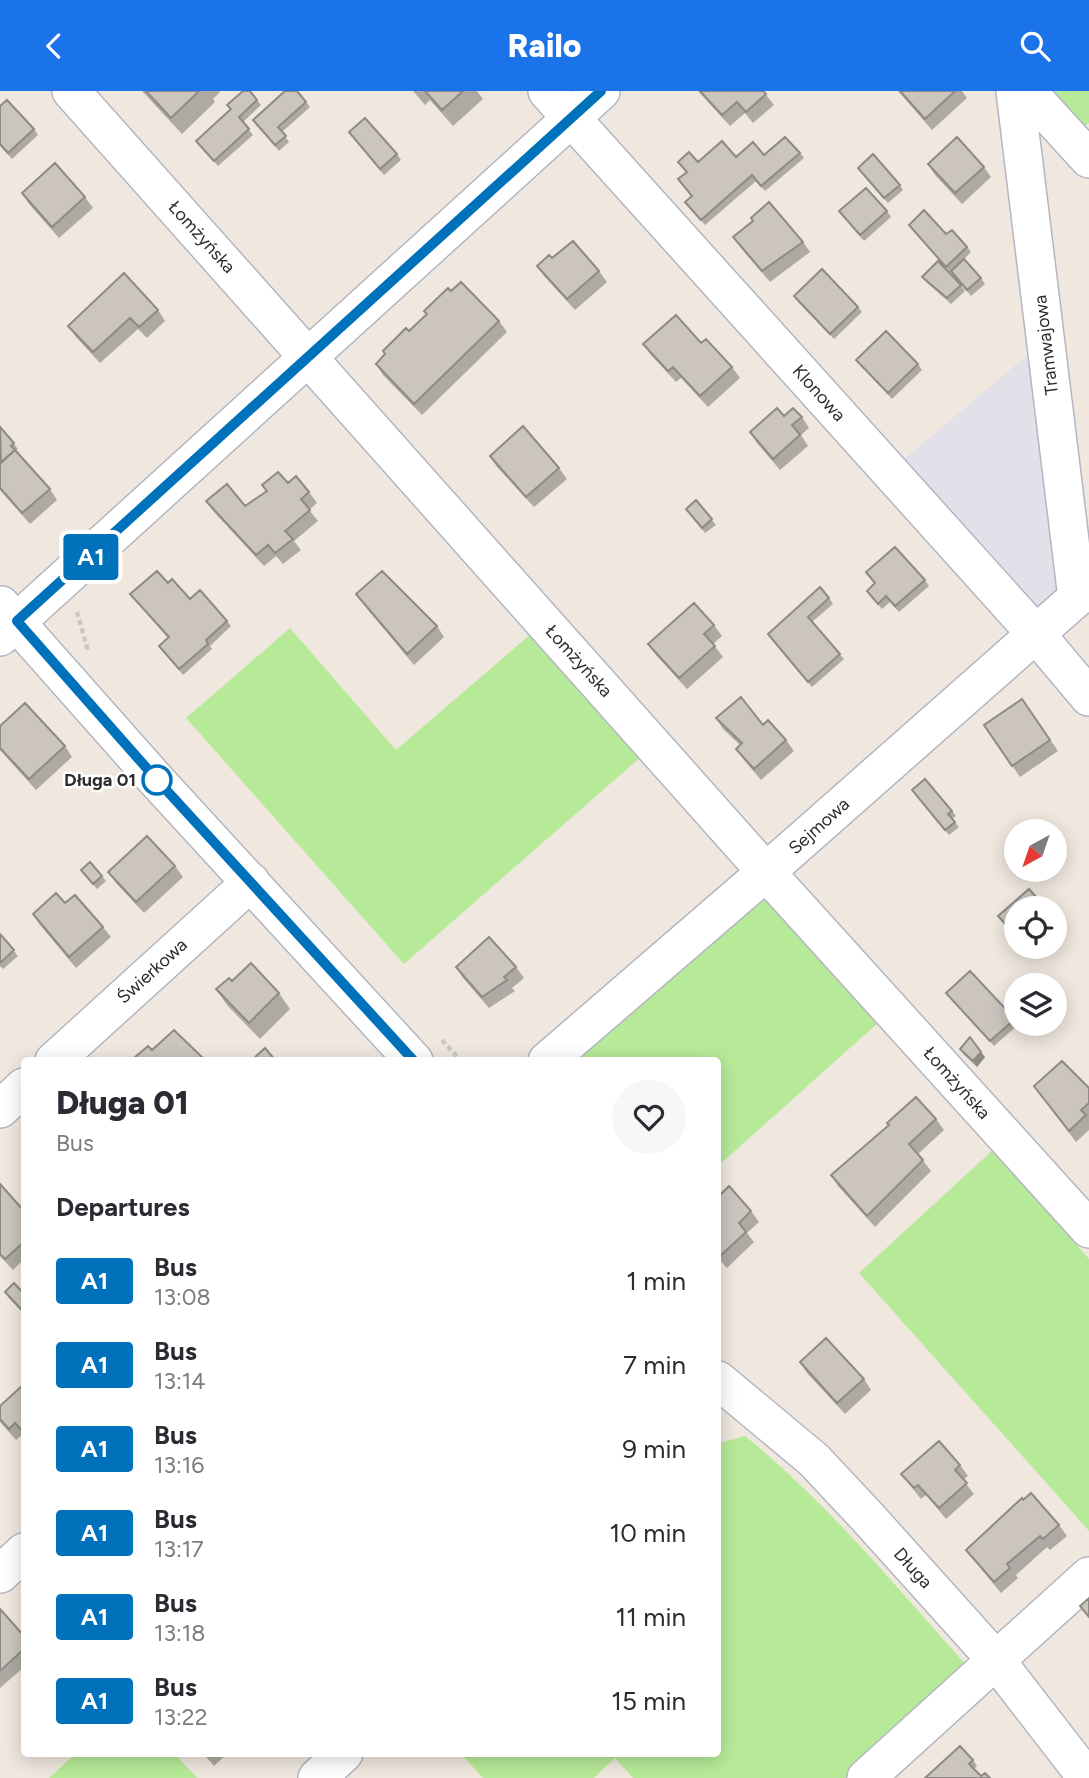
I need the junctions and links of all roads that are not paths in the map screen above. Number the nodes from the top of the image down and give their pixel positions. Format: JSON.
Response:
{"nodes":[{"id":1,"x":71,"y":91,"type":"edge"},
{"id":2,"x":547,"y":91,"type":"edge"},
{"id":3,"x":601,"y":91,"type":"edge"},
{"id":4,"x":1015,"y":91,"type":"edge"},
{"id":5,"x":1027,"y":91,"type":"edge"},
{"id":6,"x":571,"y":118,"type":"junction"},
{"id":7,"x":1089,"y":159,"type":"edge"},
{"id":8,"x":310,"y":356,"type":"junction"},
{"id":9,"x":1083,"y":593,"type":"edge"},
{"id":10,"x":6,"y":621,"type":"edge"},
{"id":11,"x":1036,"y":634,"type":"junction"},
{"id":12,"x":1089,"y":697,"type":"edge"},
{"id":13,"x":766,"y":872,"type":"junction"},
{"id":14,"x":251,"y":882,"type":"junction"},
{"id":15,"x":58,"y":1057,"type":"edge"},
{"id":16,"x":410,"y":1057,"type":"edge"},
{"id":17,"x":552,"y":1057,"type":"edge"},
{"id":18,"x":21,"y":1090,"type":"edge"},
{"id":19,"x":0,"y":1109,"type":"edge"},
{"id":20,"x":1089,"y":1229,"type":"edge"},
{"id":21,"x":724,"y":1397,"type":"edge"},
{"id":22,"x":21,"y":1555,"type":"edge"},
{"id":23,"x":0,"y":1574,"type":"edge"},
{"id":24,"x":1089,"y":1576,"type":"edge"},
{"id":25,"x":995,"y":1659,"type":"junction"},
{"id":26,"x":340,"y":1757,"type":"edge"},
{"id":27,"x":317,"y":1778,"type":"edge"},
{"id":28,"x":866,"y":1778,"type":"edge"},
{"id":29,"x":1087,"y":1778,"type":"edge"}],
"edges":[{"from":1,"to":8,"type":"street","name":"Łomżyńska"},
{"from":2,"to":6,"type":"street","name":"Klonowa"},
{"from":3,"to":6,"type":"street"},
{"from":4,"to":9,"type":"street","name":"Tramwajowa"},
{"from":5,"to":7,"type":"street"},
{"from":6,"to":8,"type":"street"},
{"from":6,"to":11,"type":"street","name":"Klonowa"},
{"from":8,"to":10,"type":"street"},
{"from":8,"to":13,"type":"street","name":"Łomżyńska"},
{"from":9,"to":11,"type":"street","name":"Sejmowa"},
{"from":10,"to":14,"type":"street"},
{"from":11,"to":12,"type":"street","name":"Klonowa"},
{"from":11,"to":13,"type":"street","name":"Sejmowa"},
{"from":13,"to":17,"type":"street","name":"Sejmowa"},
{"from":13,"to":20,"type":"street","name":"Łomżyńska"},
{"from":14,"to":15,"type":"street","name":"Świerkowa"},
{"from":14,"to":16,"type":"street"},
{"from":18,"to":19,"type":"street"},
{"from":21,"to":25,"type":"street","name":"Długa"},
{"from":22,"to":23,"type":"street"},
{"from":24,"to":25,"type":"street"},
{"from":25,"to":28,"type":"street"},
{"from":25,"to":29,"type":"street","name":"Długa"},
{"from":26,"to":27,"type":"street"}]}
